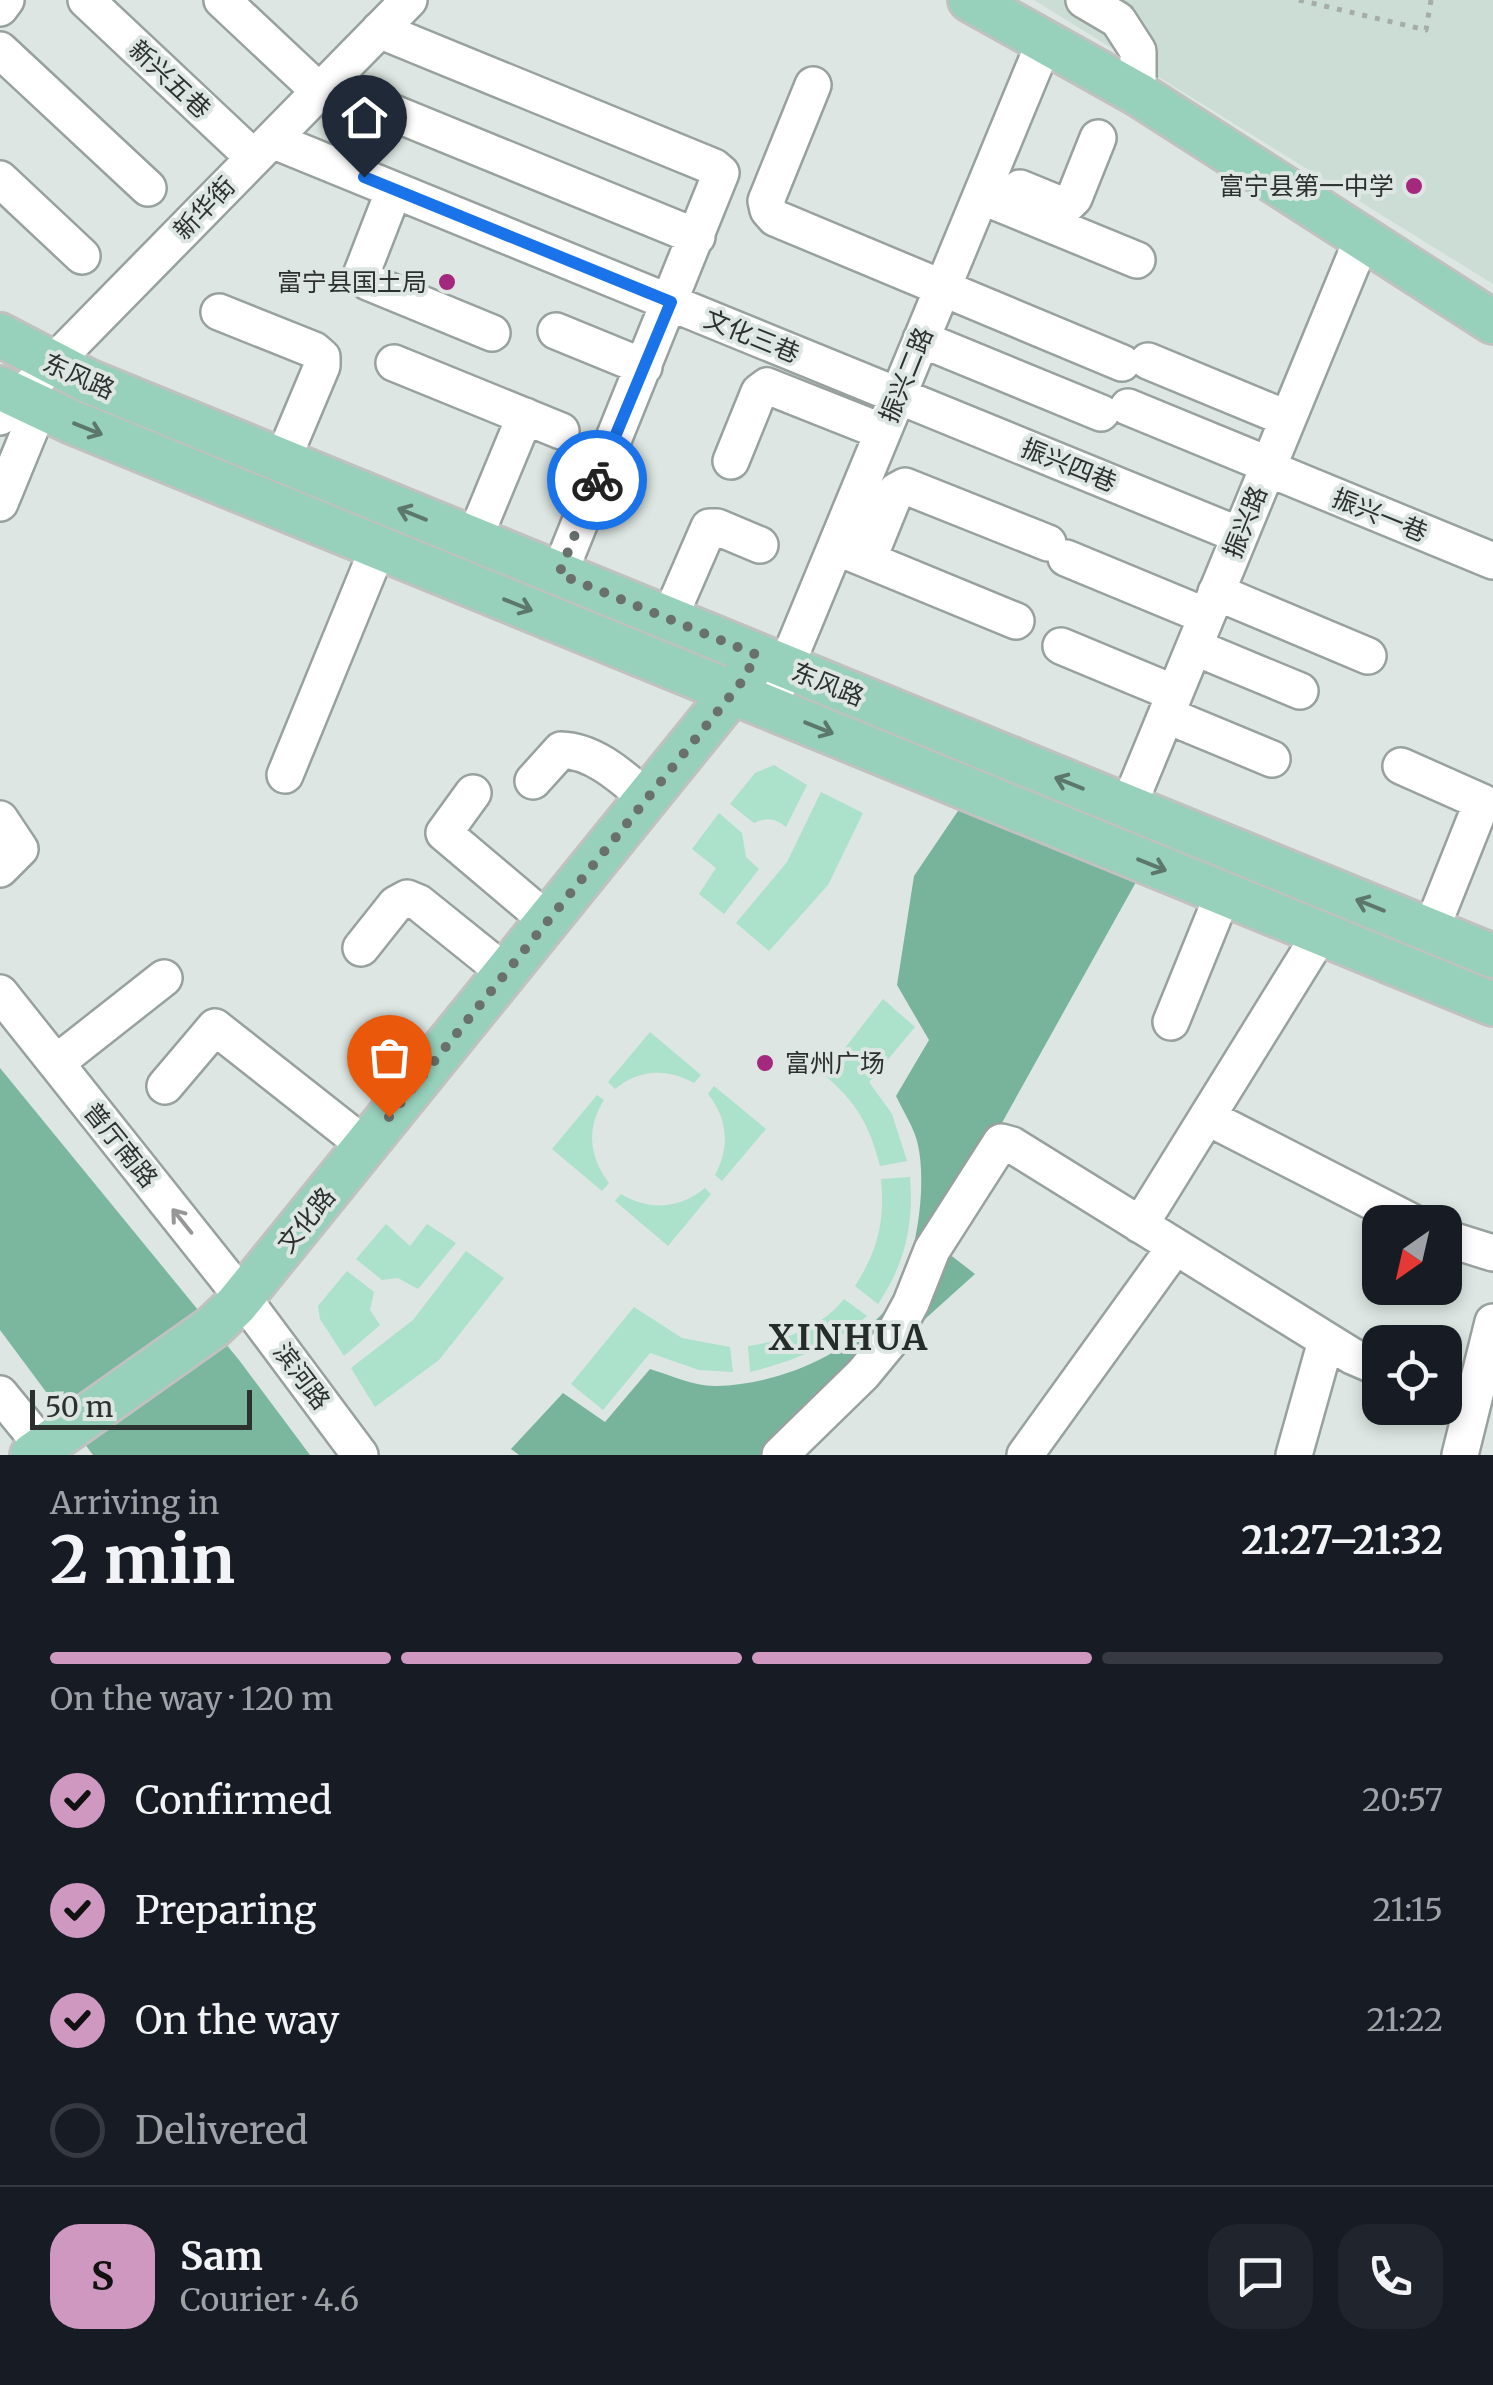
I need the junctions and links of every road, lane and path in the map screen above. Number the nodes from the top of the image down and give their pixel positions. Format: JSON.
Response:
{"nodes":[{"id":1,"x":6,"y":0,"type":"edge"},
{"id":2,"x":86,"y":0,"type":"edge"},
{"id":3,"x":222,"y":0,"type":"edge"},
{"id":4,"x":970,"y":0,"type":"edge"},
{"id":5,"x":1084,"y":0,"type":"edge"},
{"id":6,"x":1299,"y":0,"type":"edge"},
{"id":7,"x":1431,"y":0,"type":"edge"},
{"id":8,"x":0,"y":8,"type":"edge"},
{"id":9,"x":387,"y":12,"type":"edge"},
{"id":10,"x":1044,"y":43,"type":"junction"},
{"id":11,"x":0,"y":50,"type":"edge"},
{"id":12,"x":813,"y":85,"type":"dead end"},
{"id":13,"x":322,"y":88,"type":"junction"},
{"id":14,"x":1138,"y":94,"type":"junction"},
{"id":15,"x":1098,"y":138,"type":"dead end"},
{"id":16,"x":263,"y":149,"type":"junction"},
{"id":17,"x":0,"y":179,"type":"edge"},
{"id":18,"x":985,"y":185,"type":"junction"},
{"id":19,"x":148,"y":188,"type":"dead end"},
{"id":20,"x":394,"y":190,"type":"junction"},
{"id":21,"x":1363,"y":236,"type":"junction"},
{"id":22,"x":697,"y":237,"type":"junction"},
{"id":23,"x":82,"y":256,"type":"dead end"},
{"id":24,"x":1137,"y":260,"type":"dead end"},
{"id":25,"x":942,"y":288,"type":"junction"},
{"id":26,"x":671,"y":302,"type":"junction"},
{"id":27,"x":219,"y":312,"type":"dead end"},
{"id":28,"x":1493,"y":322,"type":"edge"},
{"id":29,"x":556,"y":330,"type":"dead end"},
{"id":30,"x":492,"y":333,"type":"dead end"},
{"id":31,"x":0,"y":335,"type":"edge"},
{"id":32,"x":922,"y":338,"type":"junction"},
{"id":33,"x":394,"y":363,"type":"dead end"},
{"id":34,"x":52,"y":364,"type":"junction"},
{"id":35,"x":644,"y":366,"type":"junction"},
{"id":36,"x":898,"y":396,"type":"junction"},
{"id":37,"x":14,"y":403,"type":"edge"},
{"id":38,"x":525,"y":416,"type":"junction"},
{"id":39,"x":1288,"y":419,"type":"junction"},
{"id":40,"x":561,"y":431,"type":"dead end"},
{"id":41,"x":883,"y":432,"type":"junction"},
{"id":42,"x":282,"y":461,"type":"junction"},
{"id":43,"x":730,"y":461,"type":"dead end"},
{"id":44,"x":1268,"y":467,"type":"junction"},
{"id":45,"x":0,"y":503,"type":"edge"},
{"id":46,"x":1240,"y":535,"type":"junction"},
{"id":47,"x":474,"y":539,"type":"junction"},
{"id":48,"x":760,"y":545,"type":"dead end"},
{"id":49,"x":378,"y":548,"type":"junction"},
{"id":50,"x":852,"y":554,"type":"junction"},
{"id":51,"x":1493,"y":561,"type":"edge"},
{"id":52,"x":559,"y":574,"type":"junction"},
{"id":53,"x":1206,"y":618,"type":"junction"},
{"id":54,"x":669,"y":619,"type":"junction"},
{"id":55,"x":1016,"y":621,"type":"dead end"},
{"id":56,"x":1060,"y":646,"type":"dead end"},
{"id":57,"x":1368,"y":656,"type":"dead end"},
{"id":58,"x":772,"y":661,"type":"junction"},
{"id":59,"x":1300,"y":691,"type":"dead end"},
{"id":60,"x":751,"y":700,"type":"junction"},
{"id":61,"x":1170,"y":704,"type":"junction"},
{"id":62,"x":1272,"y":759,"type":"dead end"},
{"id":63,"x":1401,"y":766,"type":"dead end"},
{"id":64,"x":285,"y":776,"type":"dead end"},
{"id":65,"x":533,"y":781,"type":"dead end"},
{"id":66,"x":473,"y":793,"type":"dead end"},
{"id":67,"x":648,"y":799,"type":"junction"},
{"id":68,"x":1128,"y":806,"type":"junction"},
{"id":69,"x":0,"y":819,"type":"edge"},
{"id":70,"x":0,"y":869,"type":"edge"},
{"id":71,"x":1223,"y":894,"type":"junction"},
{"id":72,"x":548,"y":921,"type":"junction"},
{"id":73,"x":1431,"y":930,"type":"junction"},
{"id":74,"x":1321,"y":934,"type":"junction"},
{"id":75,"x":361,"y":948,"type":"dead end"},
{"id":76,"x":1493,"y":956,"type":"edge"},
{"id":77,"x":506,"y":974,"type":"junction"},
{"id":78,"x":164,"y":978,"type":"dead end"},
{"id":79,"x":0,"y":993,"type":"edge"},
{"id":80,"x":1493,"y":1004,"type":"edge"},
{"id":81,"x":1171,"y":1022,"type":"dead end"},
{"id":82,"x":56,"y":1064,"type":"junction"},
{"id":83,"x":165,"y":1086,"type":"dead end"},
{"id":84,"x":1207,"y":1117,"type":"junction"},
{"id":85,"x":366,"y":1146,"type":"junction"},
{"id":86,"x":1379,"y":1205,"type":"edge"},
{"id":87,"x":1140,"y":1225,"type":"junction"},
{"id":88,"x":1462,"y":1243,"type":"edge"},
{"id":89,"x":1176,"y":1247,"type":"junction"},
{"id":90,"x":1493,"y":1253,"type":"edge"},
{"id":91,"x":243,"y":1298,"type":"junction"},
{"id":92,"x":1493,"y":1322,"type":"edge"},
{"id":93,"x":1326,"y":1341,"type":"junction"},
{"id":94,"x":1362,"y":1359,"type":"edge"},
{"id":95,"x":1462,"y":1387,"type":"edge"},
{"id":96,"x":0,"y":1394,"type":"edge"},
{"id":97,"x":1460,"y":1425,"type":"edge"},
{"id":98,"x":42,"y":1452,"type":"edge"},
{"id":99,"x":1294,"y":1454,"type":"edge"},
{"id":100,"x":360,"y":1455,"type":"edge"},
{"id":101,"x":780,"y":1455,"type":"edge"},
{"id":102,"x":1025,"y":1455,"type":"edge"},
{"id":103,"x":1460,"y":1455,"type":"edge"}],
"edges":[{"from":1,"to":8,"type":"street"},
{"from":2,"to":16,"type":"street","name":"新兴五巷"},
{"from":3,"to":13,"type":"street"},
{"from":4,"to":10,"type":"main road"},
{"from":5,"to":14,"type":"street"},
{"from":6,"to":7,"type":"path"},
{"from":9,"to":13,"type":"street","name":"新华街"},
{"from":9,"to":22,"type":"street"},
{"from":10,"to":14,"type":"main road"},
{"from":10,"to":18,"type":"street","name":"振兴二路"},
{"from":11,"to":19,"type":"street"},
{"from":12,"to":25,"type":"street"},
{"from":13,"to":16,"type":"street","name":"新华街"},
{"from":13,"to":22,"type":"street"},
{"from":14,"to":21,"type":"main road"},
{"from":15,"to":18,"type":"street"},
{"from":16,"to":20,"type":"street","name":"文化三巷"},
{"from":16,"to":34,"type":"street","name":"新华街"},
{"from":17,"to":23,"type":"street"},
{"from":18,"to":24,"type":"street"},
{"from":18,"to":25,"type":"street","name":"振兴二路"},
{"from":20,"to":26,"type":"street","name":"文化三巷"},
{"from":20,"to":30,"type":"street"},
{"from":21,"to":28,"type":"main road"},
{"from":21,"to":39,"type":"street","name":"振兴路"},
{"from":22,"to":26,"type":"street"},
{"from":25,"to":32,"type":"street","name":"振兴二路"},
{"from":25,"to":39,"type":"street"},
{"from":26,"to":35,"type":"street"},
{"from":26,"to":36,"type":"street","name":"文化三巷"},
{"from":27,"to":42,"type":"street"},
{"from":29,"to":35,"type":"street"},
{"from":31,"to":34,"type":"main road","name":"东风路"},
{"from":32,"to":36,"type":"street","name":"振兴二路"},
{"from":32,"to":44,"type":"street","name":"振兴一巷"},
{"from":33,"to":38,"type":"street"},
{"from":34,"to":37,"type":"street","name":"新华街"},
{"from":34,"to":42,"type":"main road","name":"东风路"},
{"from":35,"to":52,"type":"street"},
{"from":36,"to":41,"type":"street","name":"振兴二路"},
{"from":36,"to":46,"type":"street","name":"振兴四巷"},
{"from":37,"to":45,"type":"street"},
{"from":37,"to":49,"type":"main road","name":"东风路","one_way":true},
{"from":38,"to":40,"type":"street"},
{"from":38,"to":47,"type":"street"},
{"from":39,"to":44,"type":"street","name":"振兴路"},
{"from":41,"to":43,"type":"street"},
{"from":41,"to":50,"type":"street","name":"振兴二路"},
{"from":47,"to":42,"type":"main road","name":"东风路","one_way":true},
{"from":44,"to":46,"type":"street","name":"振兴路"},
{"from":44,"to":51,"type":"street","name":"振兴一巷"},
{"from":46,"to":53,"type":"street","name":"振兴路"},
{"from":47,"to":52,"type":"main road","name":"东风路"},
{"from":48,"to":54,"type":"street"},
{"from":49,"to":60,"type":"main road","name":"东风路","one_way":true},
{"from":49,"to":64,"type":"street"},
{"from":50,"to":53,"type":"street"},
{"from":50,"to":55,"type":"street"},
{"from":50,"to":58,"type":"street","name":"振兴二路"},
{"from":52,"to":54,"type":"main road","name":"东风路"},
{"from":53,"to":57,"type":"street"},
{"from":53,"to":59,"type":"street"},
{"from":53,"to":61,"type":"street","name":"振兴路"},
{"from":54,"to":58,"type":"main road","name":"东风路"},
{"from":56,"to":61,"type":"street"},
{"from":58,"to":60,"type":"main road","name":"文化路"},
{"from":68,"to":58,"type":"main road","name":"东风路","one_way":true},
{"from":60,"to":67,"type":"main road","name":"文化路"},
{"from":60,"to":71,"type":"main road","name":"东风路","one_way":true},
{"from":61,"to":62,"type":"street"},
{"from":61,"to":68,"type":"street","name":"振兴路"},
{"from":63,"to":73,"type":"street"},
{"from":65,"to":67,"type":"street"},
{"from":66,"to":72,"type":"street"},
{"from":67,"to":72,"type":"main road","name":"文化路"},
{"from":73,"to":68,"type":"main road","name":"东风路","one_way":true},
{"from":69,"to":70,"type":"street"},
{"from":71,"to":74,"type":"main road","name":"东风路"},
{"from":71,"to":81,"type":"street"},
{"from":72,"to":77,"type":"main road","name":"文化路"},
{"from":73,"to":76,"type":"main road","name":"东风路"},
{"from":74,"to":80,"type":"main road","name":"东风路"},
{"from":74,"to":84,"type":"street"},
{"from":75,"to":77,"type":"street"},
{"from":77,"to":85,"type":"main road","name":"文化路"},
{"from":78,"to":82,"type":"street"},
{"from":79,"to":82,"type":"street","name":"普厅南路"},
{"from":91,"to":82,"type":"street","name":"普厅南路","one_way":true},
{"from":83,"to":85,"type":"street"},
{"from":84,"to":86,"type":"street"},
{"from":84,"to":87,"type":"street"},
{"from":85,"to":91,"type":"main road","name":"文化路"},
{"from":87,"to":89,"type":"street"},
{"from":87,"to":101,"type":"street"},
{"from":88,"to":90,"type":"street"},
{"from":89,"to":93,"type":"street"},
{"from":89,"to":102,"type":"street"},
{"from":91,"to":98,"type":"main road","name":"文化路"},
{"from":91,"to":100,"type":"street","name":"滨河路"},
{"from":92,"to":95,"type":"street"},
{"from":93,"to":94,"type":"street"},
{"from":93,"to":99,"type":"street"},
{"from":96,"to":98,"type":"street"},
{"from":97,"to":103,"type":"street"}]}
